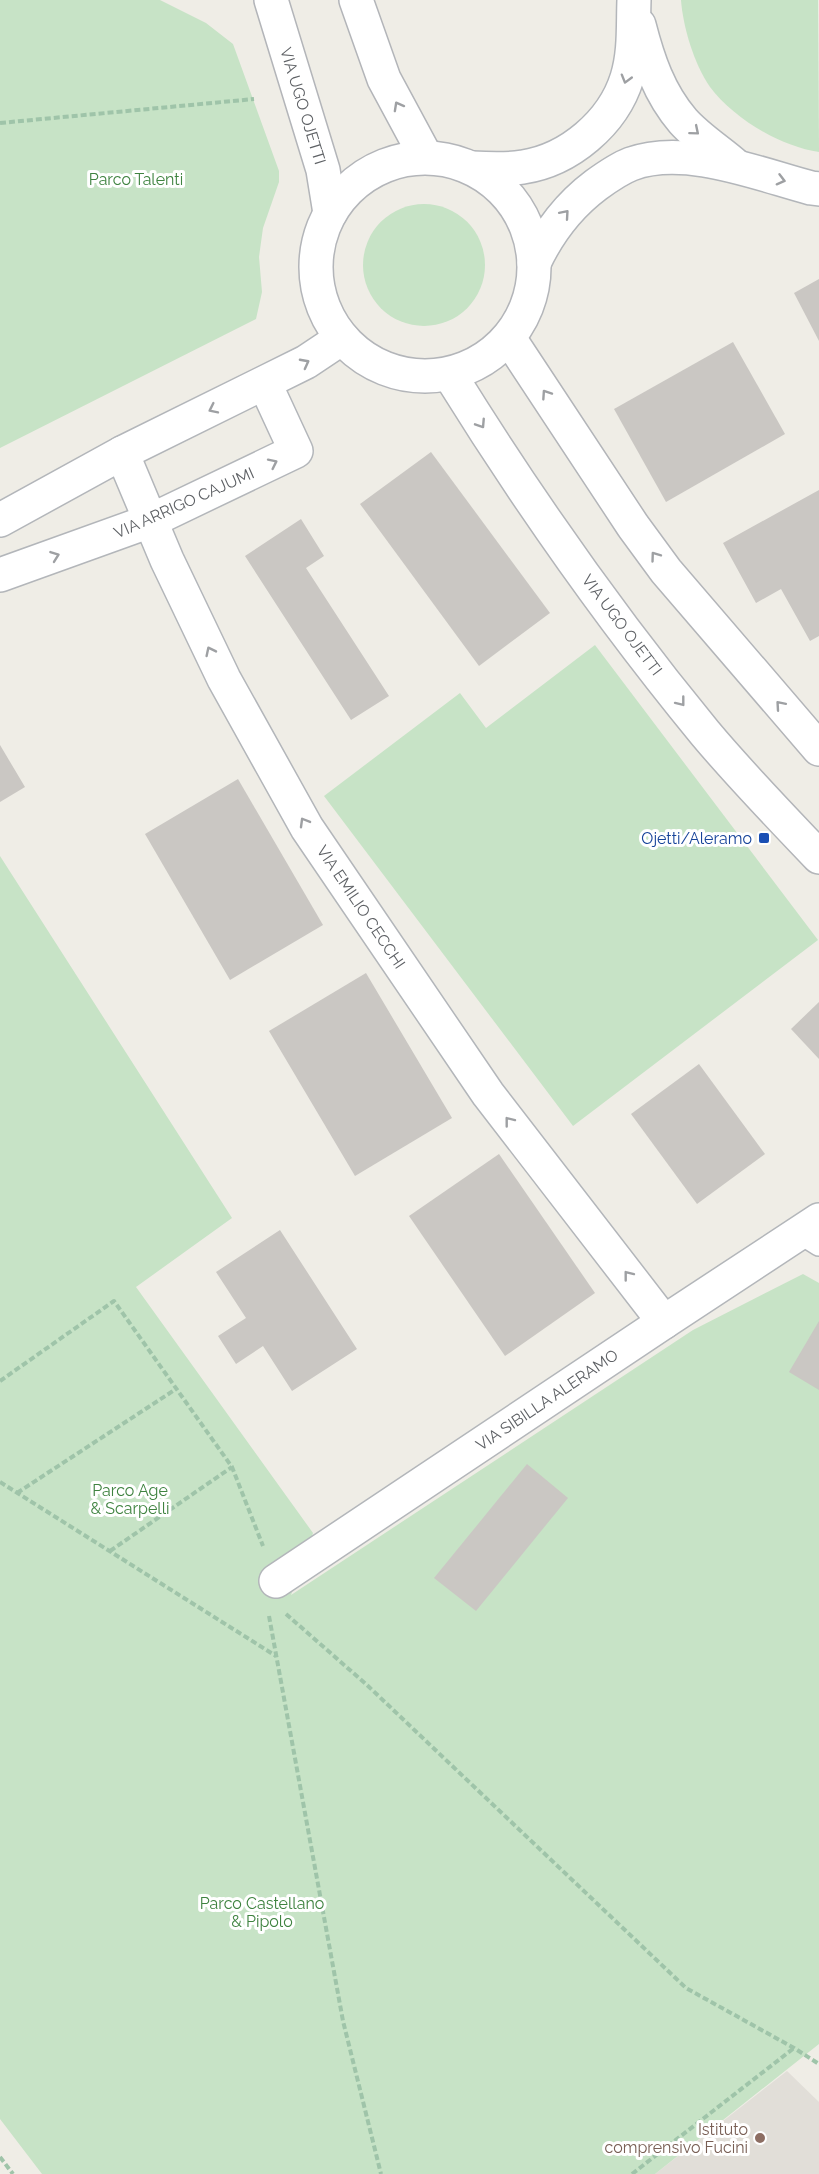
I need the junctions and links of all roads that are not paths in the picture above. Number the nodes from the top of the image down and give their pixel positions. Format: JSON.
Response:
{"nodes":[{"id":1,"x":271,"y":0,"type":"edge"},
{"id":2,"x":356,"y":0,"type":"edge"},
{"id":3,"x":634,"y":3,"type":"edge"},
{"id":4,"x":426,"y":157,"type":"junction"},
{"id":5,"x":472,"y":168,"type":"junction"},
{"id":6,"x":740,"y":169,"type":"junction"},
{"id":7,"x":819,"y":189,"type":"edge"},
{"id":8,"x":330,"y":213,"type":"junction"},
{"id":9,"x":534,"y":263,"type":"junction"},
{"id":10,"x":342,"y":338,"type":"junction"},
{"id":11,"x":508,"y":338,"type":"junction"},
{"id":12,"x":450,"y":375,"type":"junction"},
{"id":13,"x":266,"y":384,"type":"junction"},
{"id":14,"x":122,"y":453,"type":"junction"},
{"id":15,"x":0,"y":520,"type":"edge"},
{"id":16,"x":150,"y":521,"type":"junction"},
{"id":17,"x":0,"y":576,"type":"edge"},
{"id":18,"x":819,"y":749,"type":"edge"},
{"id":19,"x":819,"y":857,"type":"edge"},
{"id":20,"x":813,"y":1233,"type":"edge"},
{"id":21,"x":664,"y":1322,"type":"junction"},
{"id":22,"x":276,"y":1581,"type":"road end"}],
"edges":[{"from":1,"to":8,"type":"street","name":"VIA UGO OJETTI"},
{"from":4,"to":2,"type":"street","one_way":true},
{"from":3,"to":5,"type":"street","one_way":true},
{"from":3,"to":6,"type":"street","one_way":true},
{"from":4,"to":5,"type":"street"},
{"from":4,"to":8,"type":"street"},
{"from":5,"to":9,"type":"street"},
{"from":6,"to":7,"type":"street","one_way":true},
{"from":9,"to":6,"type":"street","one_way":true},
{"from":8,"to":10,"type":"street"},
{"from":9,"to":11,"type":"street"},
{"from":10,"to":12,"type":"street"},
{"from":13,"to":10,"type":"street","one_way":true},
{"from":11,"to":12,"type":"street"},
{"from":18,"to":11,"type":"street","one_way":true},
{"from":12,"to":19,"type":"street","name":"VIA UGO OJETTI","one_way":true},
{"from":13,"to":14,"type":"street","one_way":true},
{"from":16,"to":13,"type":"street","name":"VIA ARRIGO CAJUMI","one_way":true},
{"from":14,"to":15,"type":"street"},
{"from":14,"to":16,"type":"street","name":"VIA EMILIO CECCHI"},
{"from":17,"to":16,"type":"street","name":"VIA ARRIGO CAJUMI","one_way":true},
{"from":21,"to":16,"type":"street","name":"VIA EMILIO CECCHI","one_way":true},
{"from":20,"to":21,"type":"street","name":"VIA SIBILLA ALERAMO"},
{"from":21,"to":22,"type":"street","name":"VIA SIBILLA ALERAMO"}]}
